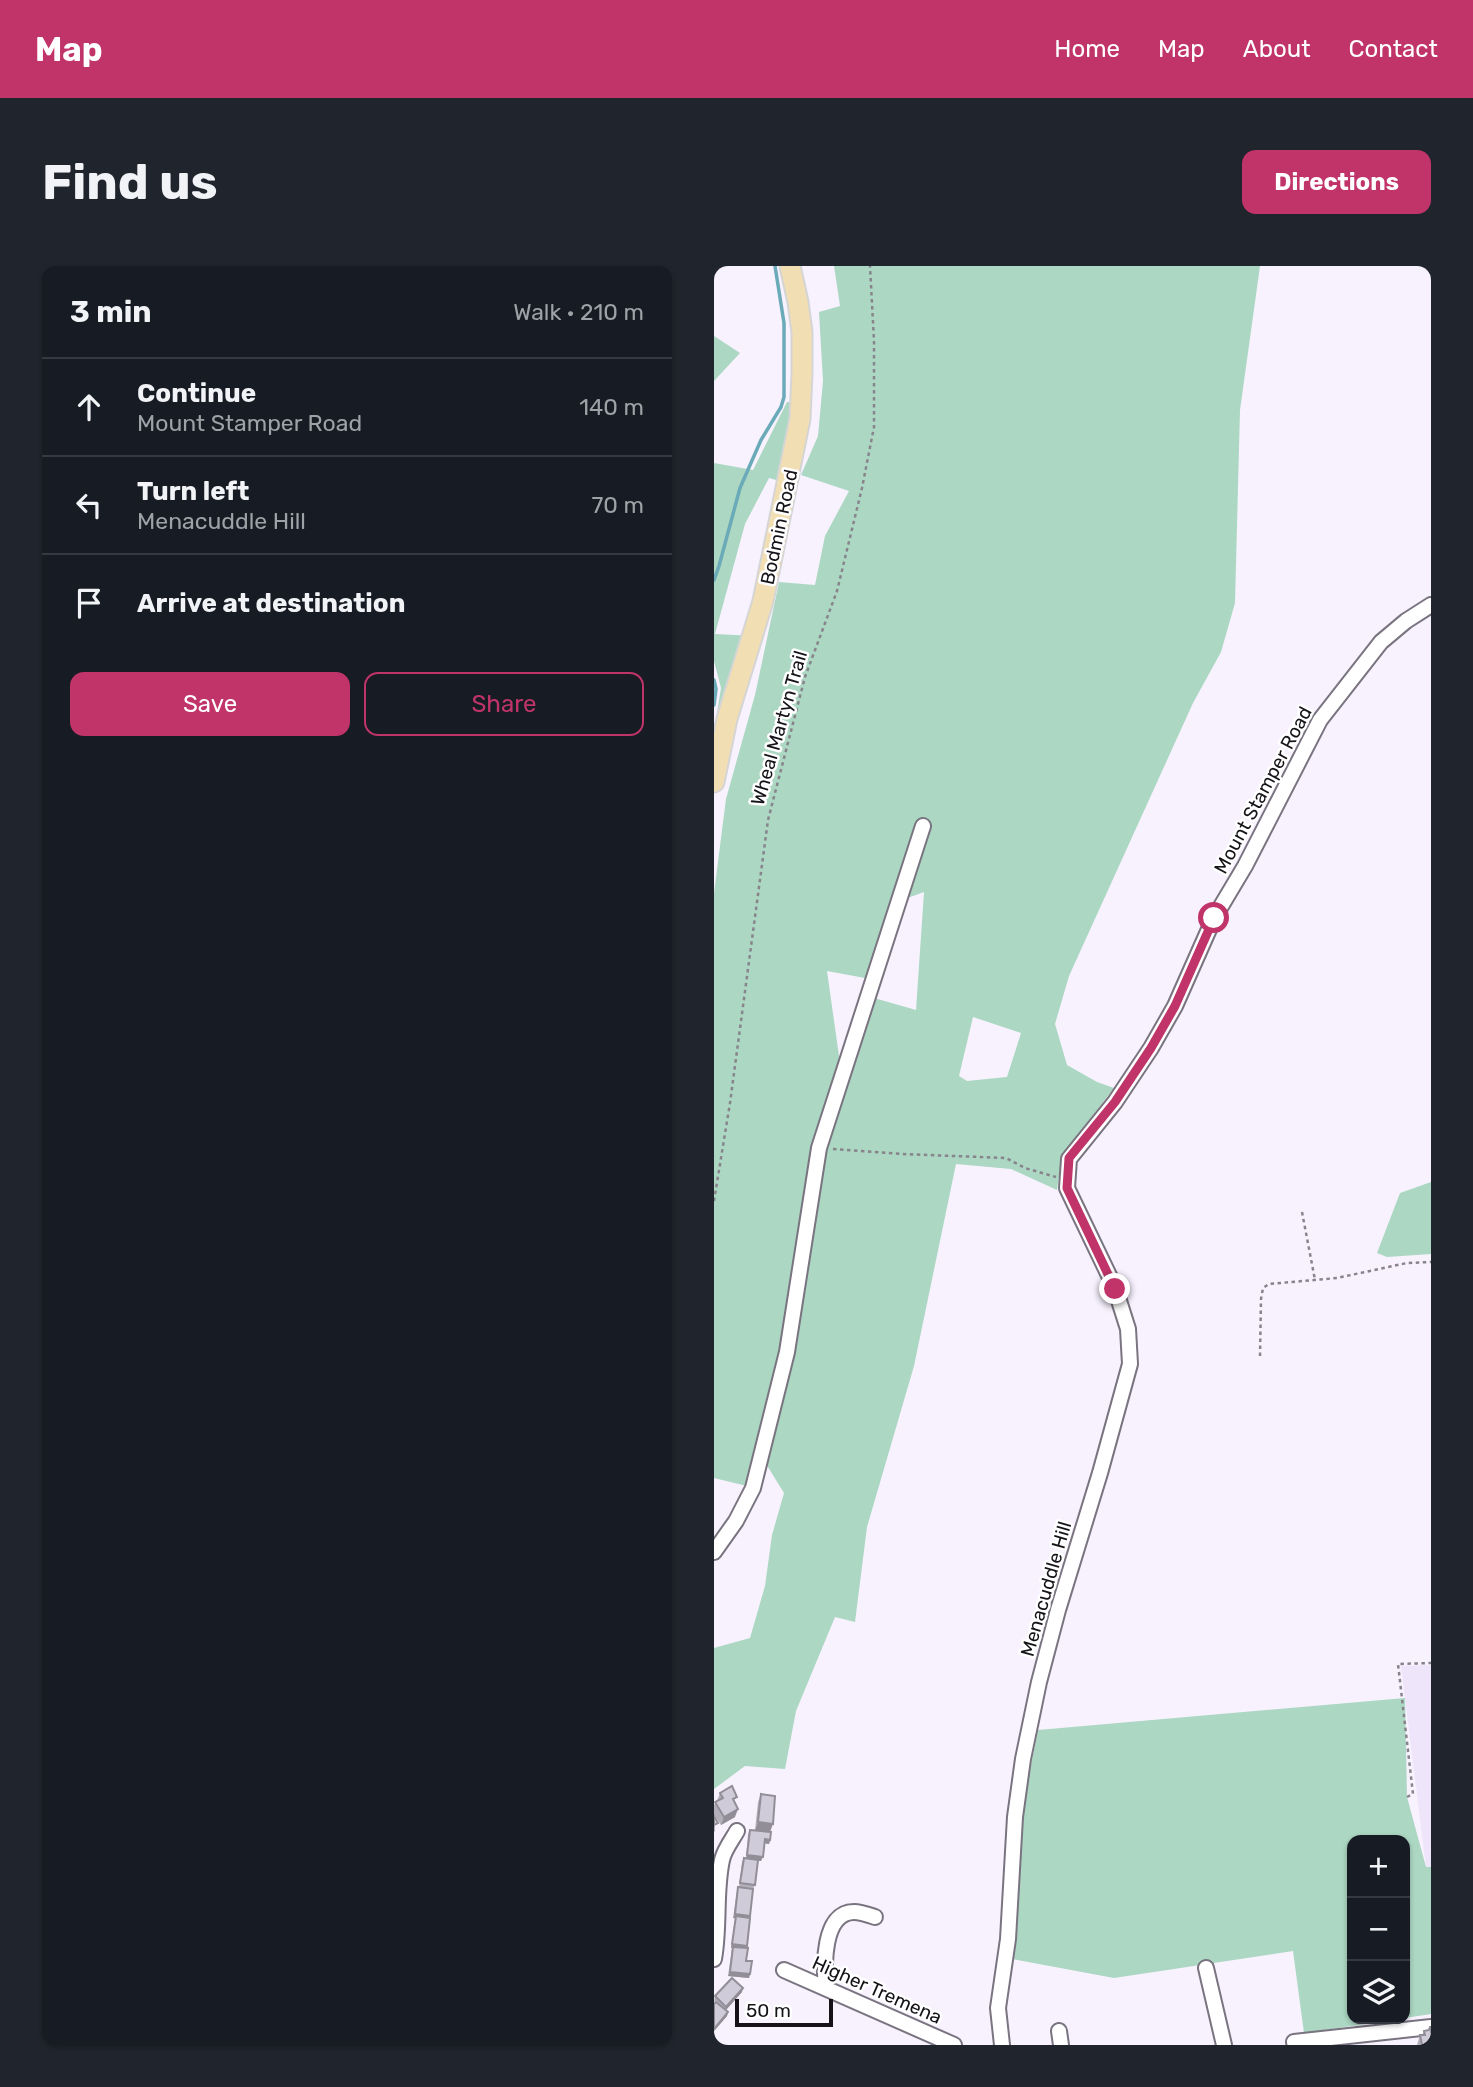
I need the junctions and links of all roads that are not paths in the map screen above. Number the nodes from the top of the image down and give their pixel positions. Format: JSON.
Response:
{"nodes":[{"id":1,"x":790,"y":266,"type":"edge"},
{"id":2,"x":1431,"y":605,"type":"edge"},
{"id":3,"x":718,"y":740,"type":"edge"},
{"id":4,"x":714,"y":782,"type":"edge"},
{"id":5,"x":923,"y":827,"type":"dead end"},
{"id":6,"x":1069,"y":1158,"type":"joint"},
{"id":7,"x":714,"y":1552,"type":"edge"},
{"id":8,"x":737,"y":1830,"type":"dead end"},
{"id":9,"x":717,"y":1878,"type":"edge"},
{"id":10,"x":876,"y":1917,"type":"dead end"},
{"id":11,"x":714,"y":1959,"type":"edge"},
{"id":12,"x":1206,"y":1968,"type":"dead end"},
{"id":13,"x":784,"y":1970,"type":"dead end"},
{"id":14,"x":826,"y":1988,"type":"junction"},
{"id":15,"x":1431,"y":2027,"type":"edge"},
{"id":16,"x":1294,"y":2042,"type":"dead end"},
{"id":17,"x":954,"y":2045,"type":"edge"},
{"id":18,"x":1002,"y":2045,"type":"edge"},
{"id":19,"x":1224,"y":2045,"type":"edge"}],
"edges":[{"from":1,"to":3,"type":"main road","name":"Bodmin Road"},
{"from":2,"to":6,"type":"street","name":"Mount Stamper Road"},
{"from":3,"to":4,"type":"main road","name":"Bodmin Road"},
{"from":5,"to":7,"type":"street"},
{"from":6,"to":18,"type":"street","name":"Menacuddle Hill"},
{"from":8,"to":9,"type":"street"},
{"from":9,"to":11,"type":"street"},
{"from":10,"to":14,"type":"street"},
{"from":12,"to":19,"type":"street"},
{"from":13,"to":14,"type":"street","name":"Higher Tremena"},
{"from":14,"to":17,"type":"street","name":"Higher Tremena"},
{"from":15,"to":16,"type":"street"}]}
